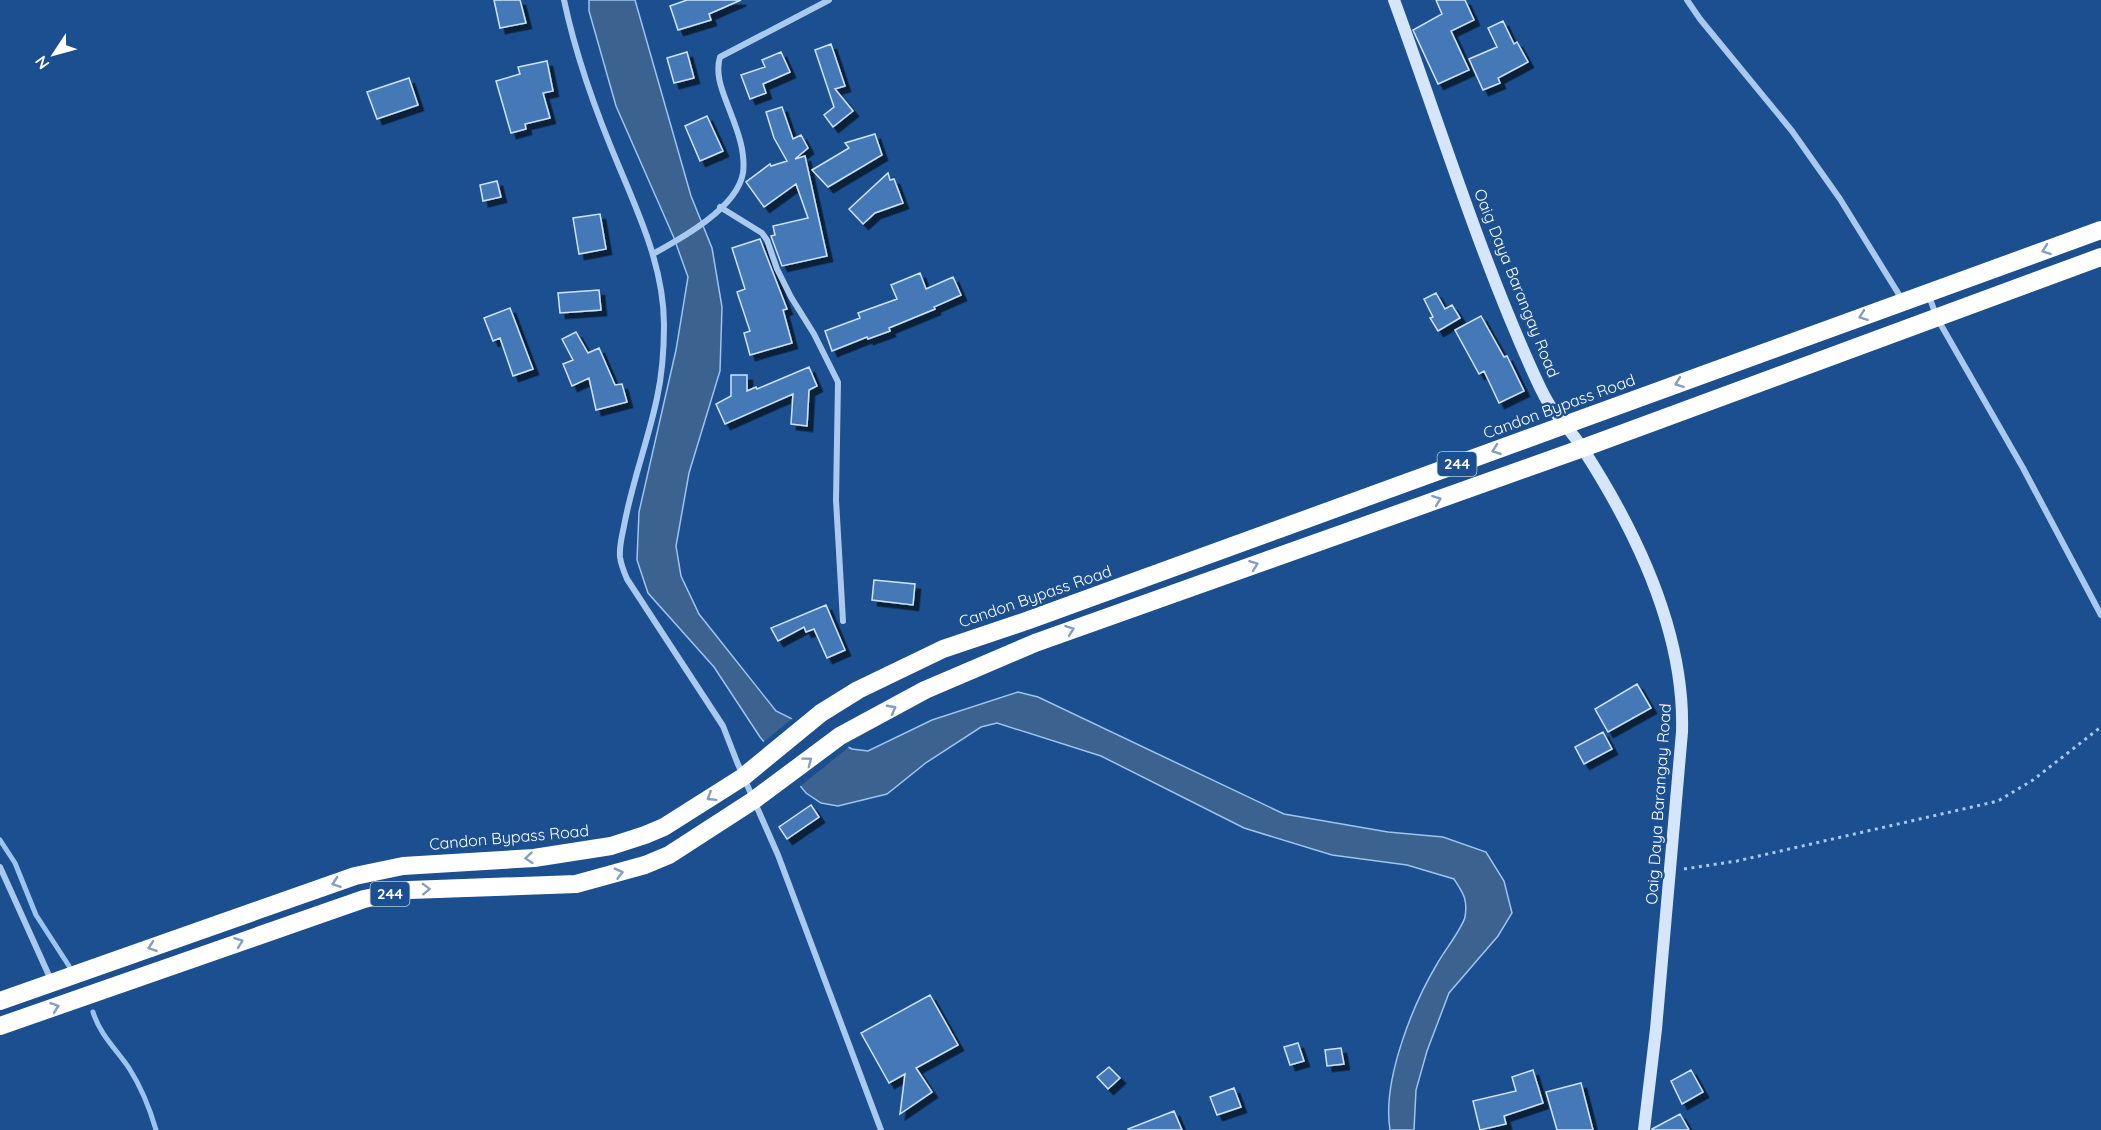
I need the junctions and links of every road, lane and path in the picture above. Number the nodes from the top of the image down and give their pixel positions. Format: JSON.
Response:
{"nodes":[{"id":1,"x":564,"y":0,"type":"edge"},
{"id":2,"x":829,"y":0,"type":"edge"},
{"id":3,"x":1394,"y":0,"type":"edge"},
{"id":4,"x":1687,"y":0,"type":"edge"},
{"id":5,"x":720,"y":207,"type":"junction"},
{"id":6,"x":2101,"y":230,"type":"edge"},
{"id":7,"x":653,"y":254,"type":"junction"},
{"id":8,"x":2101,"y":257,"type":"edge"},
{"id":9,"x":1928,"y":293,"type":"junction"},
{"id":10,"x":1904,"y":302,"type":"junction"},
{"id":11,"x":1937,"y":318,"type":"junction"},
{"id":12,"x":1565,"y":424,"type":"junction"},
{"id":13,"x":1582,"y":448,"type":"junction"},
{"id":14,"x":2101,"y":615,"type":"edge"},
{"id":15,"x":843,"y":621,"type":"dead end"},
{"id":16,"x":2101,"y":728,"type":"edge"},
{"id":17,"x":743,"y":777,"type":"junction"},
{"id":18,"x":754,"y":800,"type":"junction"},
{"id":19,"x":0,"y":867,"type":"edge"},
{"id":20,"x":1671,"y":871,"type":"junction"},
{"id":21,"x":52,"y":984,"type":"junction"},
{"id":22,"x":0,"y":1001,"type":"edge"},
{"id":23,"x":0,"y":1026,"type":"edge"},
{"id":24,"x":881,"y":1130,"type":"edge"},
{"id":25,"x":1644,"y":1130,"type":"edge"}],
"edges":[{"from":1,"to":7,"type":"street"},
{"from":2,"to":5,"type":"street"},
{"from":3,"to":12,"type":"street","name":"Oaig Daya Barangay Road"},
{"from":4,"to":10,"type":"street"},
{"from":5,"to":7,"type":"street"},
{"from":5,"to":15,"type":"street"},
{"from":6,"to":9,"type":"highway","name":"Candon Bypass Road","number":"244","one_way":true},
{"from":7,"to":17,"type":"street"},
{"from":8,"to":11,"type":"highway","number":"244"},
{"from":9,"to":10,"type":"highway","name":"Candon Bypass Road","number":"244"},
{"from":9,"to":11,"type":"street"},
{"from":10,"to":12,"type":"highway","name":"Candon Bypass Road","number":"244","one_way":true},
{"from":11,"to":13,"type":"highway","number":"244"},
{"from":11,"to":14,"type":"street"},
{"from":12,"to":13,"type":"street","name":"Oaig Daya Barangay Road"},
{"from":12,"to":17,"type":"highway","name":"Candon Bypass Road","number":"244","one_way":true},
{"from":18,"to":13,"type":"highway","number":"244","one_way":true},
{"from":13,"to":20,"type":"street","name":"Oaig Daya Barangay Road"},
{"from":16,"to":20,"type":"path"},
{"from":17,"to":18,"type":"street"},
{"from":17,"to":21,"type":"highway","name":"Candon Bypass Road","number":"244","one_way":true},
{"from":23,"to":18,"type":"highway","number":"244","one_way":true},
{"from":18,"to":24,"type":"street"},
{"from":19,"to":21,"type":"street"},
{"from":20,"to":25,"type":"street","name":"Oaig Daya Barangay Road"},
{"from":21,"to":22,"type":"highway","name":"Candon Bypass Road","number":"244"}]}
